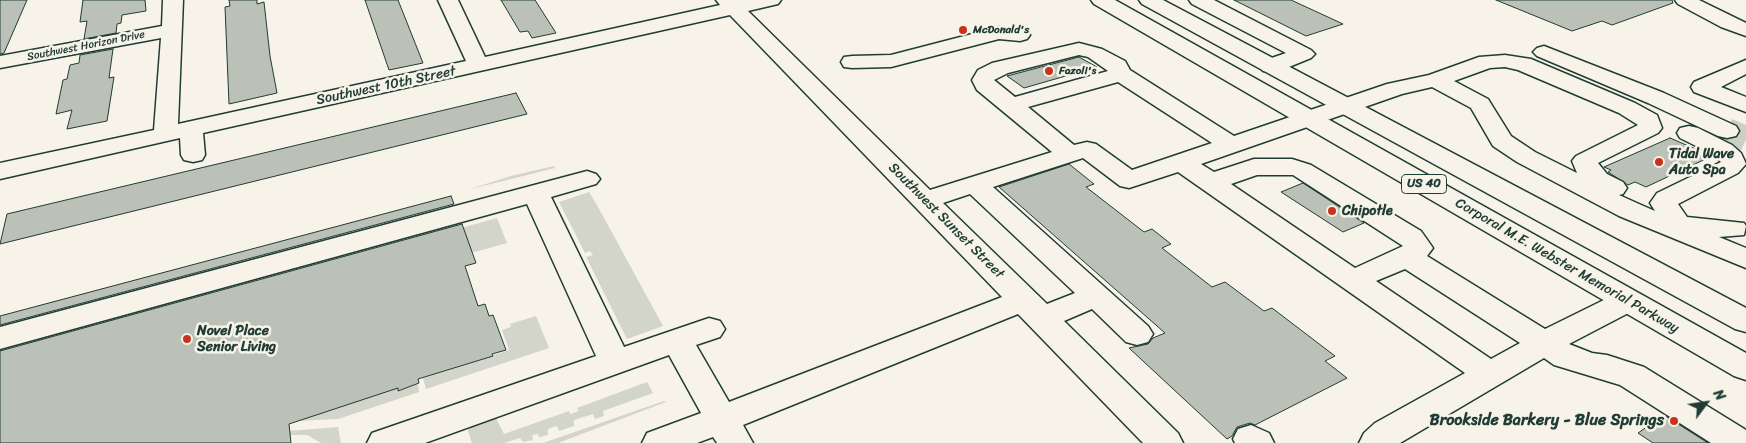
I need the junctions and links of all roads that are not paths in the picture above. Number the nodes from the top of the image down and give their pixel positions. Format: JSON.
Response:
{"nodes":[{"id":1,"x":173,"y":0,"type":"edge"},
{"id":2,"x":448,"y":0,"type":"edge"},
{"id":3,"x":771,"y":0,"type":"edge"},
{"id":4,"x":1102,"y":0,"type":"edge"},
{"id":5,"x":1149,"y":0,"type":"edge"},
{"id":6,"x":1199,"y":0,"type":"edge"},
{"id":7,"x":1685,"y":0,"type":"edge"},
{"id":8,"x":730,"y":4,"type":"edge"},
{"id":9,"x":1232,"y":17,"type":"junction"},
{"id":10,"x":1198,"y":27,"type":"junction"},
{"id":11,"x":172,"y":30,"type":"junction"},
{"id":12,"x":1746,"y":30,"type":"edge"},
{"id":13,"x":1020,"y":35,"type":"dead end"},
{"id":14,"x":1274,"y":38,"type":"junction"},
{"id":15,"x":1240,"y":49,"type":"junction"},
{"id":16,"x":848,"y":59,"type":"dead end"},
{"id":17,"x":1505,"y":61,"type":"junction"},
{"id":18,"x":0,"y":62,"type":"edge"},
{"id":19,"x":479,"y":66,"type":"junction"},
{"id":20,"x":1271,"y":66,"type":"junction"},
{"id":21,"x":1746,"y":66,"type":"edge"},
{"id":22,"x":1121,"y":74,"type":"junction"},
{"id":23,"x":1435,"y":80,"type":"junction"},
{"id":24,"x":365,"y":91,"type":"junction"},
{"id":25,"x":1011,"y":105,"type":"junction"},
{"id":26,"x":1746,"y":105,"type":"edge"},
{"id":27,"x":1345,"y":106,"type":"junction"},
{"id":28,"x":371,"y":114,"type":"dead end"},
{"id":29,"x":1638,"y":114,"type":"junction"},
{"id":30,"x":1309,"y":118,"type":"junction"},
{"id":31,"x":191,"y":128,"type":"junction"},
{"id":32,"x":1730,"y":130,"type":"tunnel mouth"},
{"id":33,"x":166,"y":134,"type":"junction"},
{"id":34,"x":1231,"y":145,"type":"junction"},
{"id":35,"x":1070,"y":154,"type":"junction"},
{"id":36,"x":193,"y":155,"type":"dead end"},
{"id":37,"x":1181,"y":162,"type":"junction"},
{"id":38,"x":0,"y":171,"type":"edge"},
{"id":39,"x":587,"y":179,"type":"dead end"},
{"id":40,"x":1211,"y":182,"type":"junction"},
{"id":41,"x":975,"y":184,"type":"junction"},
{"id":42,"x":535,"y":192,"type":"junction"},
{"id":43,"x":924,"y":200,"type":"junction"},
{"id":44,"x":1674,"y":217,"type":"junction"},
{"id":45,"x":1734,"y":229,"type":"dead end"},
{"id":46,"x":1407,"y":256,"type":"junction"},
{"id":47,"x":1746,"y":259,"type":"edge"},
{"id":48,"x":1352,"y":280,"type":"junction"},
{"id":49,"x":1096,"y":296,"type":"junction"},
{"id":50,"x":1627,"y":301,"type":"junction"},
{"id":51,"x":1033,"y":309,"type":"junction"},
{"id":52,"x":1746,"y":320,"type":"edge"},
{"id":53,"x":709,"y":329,"type":"dead end"},
{"id":54,"x":1137,"y":334,"type":"dead end"},
{"id":55,"x":0,"y":338,"type":"edge"},
{"id":56,"x":677,"y":340,"type":"junction"},
{"id":57,"x":1544,"y":344,"type":"junction"},
{"id":58,"x":616,"y":362,"type":"junction"},
{"id":59,"x":1746,"y":368,"type":"edge"},
{"id":60,"x":1491,"y":374,"type":"junction"},
{"id":61,"x":728,"y":431,"type":"edge"},
{"id":62,"x":386,"y":443,"type":"edge"},
{"id":63,"x":660,"y":443,"type":"edge"},
{"id":64,"x":1166,"y":443,"type":"edge"},
{"id":65,"x":1377,"y":443,"type":"edge"},
{"id":66,"x":1739,"y":443,"type":"edge"}],
"edges":[{"from":1,"to":11,"type":"street"},
{"from":2,"to":19,"type":"street"},
{"from":3,"to":8,"type":"street","name":"Southwest 10th Street"},
{"from":4,"to":30,"type":"street","name":"Corporal M.E. Webster Memorial Parkway","number":"US 40"},
{"from":5,"to":10,"type":"street","number":"US 40"},
{"from":6,"to":9,"type":"street"},
{"from":7,"to":12,"type":"street"},
{"from":8,"to":19,"type":"street","name":"Southwest 10th Street"},
{"from":8,"to":43,"type":"street","name":"Southwest Sunset Street"},
{"from":9,"to":10,"type":"street"},
{"from":9,"to":14,"type":"street"},
{"from":10,"to":15,"type":"street","number":"US 40"},
{"from":11,"to":18,"type":"street","name":"Southwest Horizon Drive"},
{"from":11,"to":33,"type":"street"},
{"from":13,"to":16,"type":"street"},
{"from":14,"to":15,"type":"street"},
{"from":14,"to":20,"type":"street"},
{"from":15,"to":20,"type":"street","number":"US 40"},
{"from":17,"to":23,"type":"street"},
{"from":17,"to":29,"type":"street"},
{"from":17,"to":32,"type":"street"},
{"from":19,"to":24,"type":"street","name":"Southwest 10th Street"},
{"from":20,"to":27,"type":"street","number":"US 40"},
{"from":21,"to":26,"type":"street"},
{"from":22,"to":25,"type":"street"},
{"from":22,"to":25,"type":"street"},
{"from":22,"to":34,"type":"street"},
{"from":23,"to":27,"type":"street"},
{"from":23,"to":47,"type":"street"},
{"from":24,"to":28,"type":"street"},
{"from":24,"to":31,"type":"street","name":"Southwest 10th Street"},
{"from":25,"to":35,"type":"street"},
{"from":27,"to":30,"type":"street"},
{"from":27,"to":52,"type":"street","number":"US 40"},
{"from":29,"to":44,"type":"street"},
{"from":29,"to":44,"type":"street"},
{"from":30,"to":34,"type":"street"},
{"from":30,"to":50,"type":"street","name":"Corporal M.E. Webster Memorial Parkway","number":"US 40"},
{"from":31,"to":33,"type":"street","name":"Southwest 10th Street"},
{"from":31,"to":36,"type":"street"},
{"from":33,"to":38,"type":"street","name":"Southwest 10th Street"},
{"from":34,"to":37,"type":"street"},
{"from":35,"to":37,"type":"street"},
{"from":35,"to":41,"type":"street"},
{"from":37,"to":40,"type":"street"},
{"from":39,"to":42,"type":"street"},
{"from":40,"to":46,"type":"street"},
{"from":40,"to":48,"type":"street"},
{"from":41,"to":43,"type":"street"},
{"from":41,"to":49,"type":"street"},
{"from":42,"to":55,"type":"street"},
{"from":42,"to":58,"type":"street"},
{"from":43,"to":51,"type":"street","name":"Southwest Sunset Street"},
{"from":44,"to":45,"type":"street"},
{"from":46,"to":48,"type":"street"},
{"from":46,"to":57,"type":"street"},
{"from":48,"to":60,"type":"street"},
{"from":49,"to":51,"type":"street"},
{"from":49,"to":54,"type":"street"},
{"from":50,"to":57,"type":"street"},
{"from":50,"to":59,"type":"street","name":"Corporal M.E. Webster Memorial Parkway","number":"US 40"},
{"from":51,"to":61,"type":"street"},
{"from":51,"to":64,"type":"street","name":"Southwest Sunset Street"},
{"from":53,"to":56,"type":"street"},
{"from":56,"to":58,"type":"street"},
{"from":56,"to":61,"type":"street"},
{"from":57,"to":60,"type":"street"},
{"from":57,"to":66,"type":"street"},
{"from":58,"to":62,"type":"street"},
{"from":60,"to":65,"type":"street"},
{"from":61,"to":63,"type":"street"}]}
